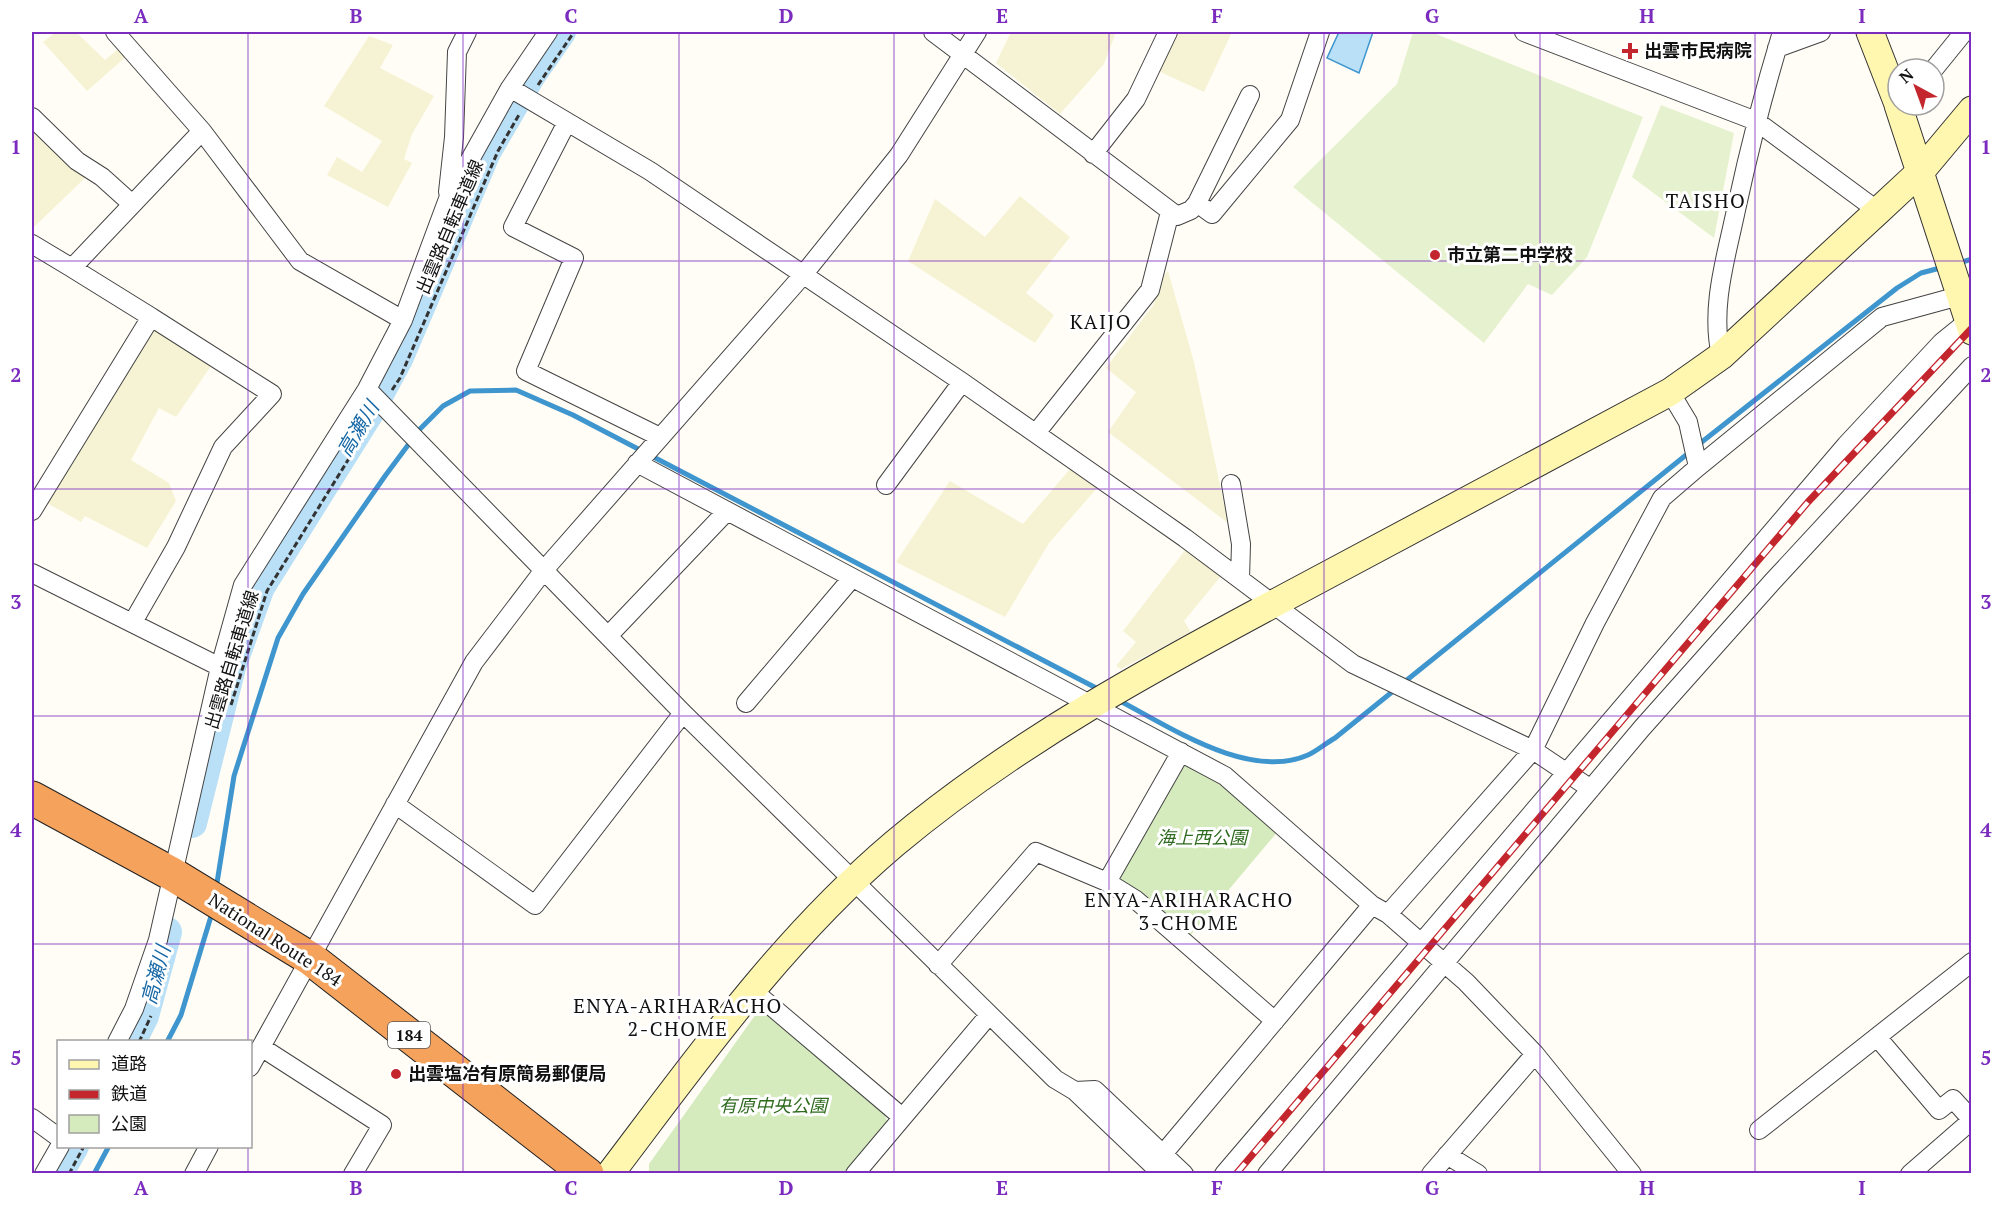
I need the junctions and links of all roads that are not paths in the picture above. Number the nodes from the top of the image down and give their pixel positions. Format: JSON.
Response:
{"nodes":[{"id":1,"x":115,"y":32,"type":"edge"},
{"id":2,"x":467,"y":32,"type":"edge"},
{"id":3,"x":548,"y":32,"type":"edge"},
{"id":4,"x":933,"y":32,"type":"edge"},
{"id":5,"x":977,"y":32,"type":"edge"},
{"id":6,"x":1168,"y":32,"type":"edge"},
{"id":7,"x":1320,"y":32,"type":"edge"},
{"id":8,"x":1524,"y":32,"type":"edge"},
{"id":9,"x":1821,"y":32,"type":"edge"},
{"id":10,"x":1870,"y":32,"type":"edge"},
{"id":11,"x":1964,"y":32,"type":"edge"},
{"id":12,"x":1779,"y":40,"type":"edge"},
{"id":13,"x":962,"y":54,"type":"junction"},
{"id":14,"x":1944,"y":57,"type":"edge"},
{"id":15,"x":1886,"y":70,"type":"edge"},
{"id":16,"x":510,"y":88,"type":"junction"},
{"id":17,"x":1250,"y":95,"type":"dead end"},
{"id":18,"x":1971,"y":110,"type":"edge"},
{"id":19,"x":32,"y":117,"type":"edge"},
{"id":20,"x":1904,"y":117,"type":"edge"},
{"id":21,"x":567,"y":122,"type":"junction"},
{"id":22,"x":1756,"y":122,"type":"junction"},
{"id":23,"x":202,"y":131,"type":"junction"},
{"id":24,"x":1094,"y":154,"type":"junction"},
{"id":25,"x":1921,"y":171,"type":"junction"},
{"id":26,"x":448,"y":200,"type":"junction"},
{"id":27,"x":1197,"y":203,"type":"junction"},
{"id":28,"x":132,"y":204,"type":"junction"},
{"id":29,"x":1878,"y":211,"type":"junction"},
{"id":30,"x":1170,"y":212,"type":"junction"},
{"id":31,"x":32,"y":244,"type":"edge"},
{"id":32,"x":72,"y":268,"type":"junction"},
{"id":33,"x":802,"y":275,"type":"junction"},
{"id":34,"x":1964,"y":310,"type":"edge"},
{"id":35,"x":151,"y":317,"type":"junction"},
{"id":36,"x":403,"y":320,"type":"junction"},
{"id":37,"x":1721,"y":356,"type":"junction"},
{"id":38,"x":1971,"y":366,"type":"edge"},
{"id":39,"x":962,"y":382,"type":"junction"},
{"id":40,"x":367,"y":389,"type":"junction"},
{"id":41,"x":1670,"y":392,"type":"junction"},
{"id":42,"x":1036,"y":434,"type":"junction"},
{"id":43,"x":660,"y":437,"type":"junction"},
{"id":44,"x":637,"y":463,"type":"junction"},
{"id":45,"x":1698,"y":467,"type":"junction"},
{"id":46,"x":1231,"y":484,"type":"dead end"},
{"id":47,"x":886,"y":485,"type":"dead end"},
{"id":48,"x":32,"y":511,"type":"edge"},
{"id":49,"x":728,"y":511,"type":"junction"},
{"id":50,"x":543,"y":570,"type":"junction"},
{"id":51,"x":32,"y":573,"type":"edge"},
{"id":52,"x":852,"y":578,"type":"junction"},
{"id":53,"x":1240,"y":579,"type":"junction"},
{"id":54,"x":1271,"y":605,"type":"junction"},
{"id":55,"x":134,"y":622,"type":"junction"},
{"id":56,"x":608,"y":636,"type":"junction"},
{"id":57,"x":220,"y":667,"type":"junction"},
{"id":58,"x":746,"y":703,"type":"dead end"},
{"id":59,"x":1092,"y":704,"type":"junction"},
{"id":60,"x":683,"y":713,"type":"junction"},
{"id":61,"x":1533,"y":750,"type":"junction"},
{"id":62,"x":1181,"y":752,"type":"junction"},
{"id":63,"x":1564,"y":773,"type":"junction"},
{"id":64,"x":1591,"y":789,"type":"junction"},
{"id":65,"x":32,"y":798,"type":"edge"},
{"id":66,"x":395,"y":804,"type":"junction"},
{"id":67,"x":854,"y":882,"type":"junction"},
{"id":68,"x":1107,"y":882,"type":"junction"},
{"id":69,"x":198,"y":890,"type":"junction"},
{"id":70,"x":1380,"y":910,"type":"junction"},
{"id":71,"x":1420,"y":942,"type":"junction"},
{"id":72,"x":311,"y":959,"type":"junction"},
{"id":73,"x":1971,"y":962,"type":"edge"},
{"id":74,"x":938,"y":965,"type":"junction"},
{"id":75,"x":1444,"y":965,"type":"junction"},
{"id":76,"x":751,"y":989,"type":"junction"},
{"id":77,"x":989,"y":1015,"type":"junction"},
{"id":78,"x":1275,"y":1021,"type":"junction"},
{"id":79,"x":1877,"y":1037,"type":"junction"},
{"id":80,"x":118,"y":1040,"type":"edge"},
{"id":81,"x":261,"y":1047,"type":"junction"},
{"id":82,"x":1535,"y":1054,"type":"junction"},
{"id":83,"x":252,"y":1063,"type":"edge"},
{"id":84,"x":1075,"y":1091,"type":"junction"},
{"id":85,"x":902,"y":1117,"type":"junction"},
{"id":86,"x":32,"y":1118,"type":"edge"},
{"id":87,"x":1971,"y":1120,"type":"edge"},
{"id":88,"x":1759,"y":1130,"type":"dead end"},
{"id":89,"x":57,"y":1136,"type":"edge"},
{"id":90,"x":59,"y":1148,"type":"edge"},
{"id":91,"x":207,"y":1148,"type":"edge"},
{"id":92,"x":1163,"y":1154,"type":"junction"},
{"id":93,"x":1447,"y":1155,"type":"junction"},
{"id":94,"x":44,"y":1173,"type":"edge"},
{"id":95,"x":194,"y":1173,"type":"edge"},
{"id":96,"x":353,"y":1173,"type":"edge"},
{"id":97,"x":587,"y":1173,"type":"edge"},
{"id":98,"x":610,"y":1173,"type":"edge"},
{"id":99,"x":855,"y":1173,"type":"edge"},
{"id":100,"x":1162,"y":1173,"type":"edge"},
{"id":101,"x":1184,"y":1173,"type":"edge"},
{"id":102,"x":1224,"y":1173,"type":"edge"},
{"id":103,"x":1267,"y":1173,"type":"edge"},
{"id":104,"x":1431,"y":1173,"type":"edge"},
{"id":105,"x":1478,"y":1173,"type":"edge"},
{"id":106,"x":1632,"y":1173,"type":"edge"},
{"id":107,"x":1910,"y":1173,"type":"edge"}],
"edges":[{"from":1,"to":23,"type":"street"},
{"from":2,"to":26,"type":"street"},
{"from":3,"to":16,"type":"street"},
{"from":4,"to":13,"type":"street"},
{"from":5,"to":13,"type":"street"},
{"from":6,"to":24,"type":"street"},
{"from":7,"to":27,"type":"street"},
{"from":8,"to":22,"type":"street"},
{"from":9,"to":12,"type":"street"},
{"from":10,"to":15,"type":"street"},
{"from":11,"to":14,"type":"street"},
{"from":12,"to":22,"type":"street"},
{"from":13,"to":24,"type":"street"},
{"from":13,"to":33,"type":"street"},
{"from":16,"to":21,"type":"street"},
{"from":16,"to":26,"type":"street"},
{"from":17,"to":27,"type":"street"},
{"from":18,"to":25,"type":"street"},
{"from":19,"to":28,"type":"street"},
{"from":20,"to":25,"type":"street"},
{"from":21,"to":33,"type":"street"},
{"from":21,"to":43,"type":"street"},
{"from":22,"to":29,"type":"street"},
{"from":22,"to":37,"type":"street"},
{"from":23,"to":28,"type":"street"},
{"from":23,"to":36,"type":"street"},
{"from":24,"to":30,"type":"street"},
{"from":25,"to":29,"type":"street"},
{"from":25,"to":34,"type":"street"},
{"from":26,"to":36,"type":"street"},
{"from":27,"to":30,"type":"street"},
{"from":28,"to":32,"type":"street"},
{"from":29,"to":37,"type":"street"},
{"from":30,"to":42,"type":"street"},
{"from":31,"to":32,"type":"street"},
{"from":32,"to":35,"type":"street"},
{"from":33,"to":39,"type":"street"},
{"from":33,"to":43,"type":"street"},
{"from":34,"to":45,"type":"street"},
{"from":34,"to":63,"type":"street"},
{"from":35,"to":48,"type":"street"},
{"from":35,"to":55,"type":"street"},
{"from":36,"to":40,"type":"street"},
{"from":37,"to":41,"type":"street"},
{"from":38,"to":64,"type":"street"},
{"from":39,"to":42,"type":"street"},
{"from":39,"to":47,"type":"street"},
{"from":40,"to":50,"type":"street"},
{"from":40,"to":57,"type":"street"},
{"from":41,"to":45,"type":"street"},
{"from":41,"to":54,"type":"street"},
{"from":42,"to":53,"type":"street"},
{"from":43,"to":44,"type":"street"},
{"from":44,"to":49,"type":"street"},
{"from":44,"to":50,"type":"street"},
{"from":45,"to":61,"type":"street"},
{"from":46,"to":53,"type":"street"},
{"from":49,"to":52,"type":"street"},
{"from":49,"to":56,"type":"street"},
{"from":50,"to":56,"type":"street"},
{"from":50,"to":66,"type":"street"},
{"from":51,"to":55,"type":"street"},
{"from":52,"to":58,"type":"street"},
{"from":52,"to":59,"type":"street"},
{"from":53,"to":54,"type":"street"},
{"from":54,"to":59,"type":"street"},
{"from":54,"to":61,"type":"street"},
{"from":55,"to":57,"type":"street"},
{"from":56,"to":60,"type":"street"},
{"from":57,"to":69,"type":"street"},
{"from":59,"to":62,"type":"street"},
{"from":59,"to":67,"type":"street"},
{"from":60,"to":66,"type":"street"},
{"from":60,"to":67,"type":"street"},
{"from":61,"to":63,"type":"street"},
{"from":61,"to":70,"type":"street"},
{"from":62,"to":68,"type":"street"},
{"from":62,"to":70,"type":"street"},
{"from":63,"to":64,"type":"street"},
{"from":63,"to":71,"type":"street"},
{"from":64,"to":75,"type":"street"},
{"from":65,"to":69,"type":"highway","name":"National Route 184","number":"184"},
{"from":66,"to":72,"type":"street"},
{"from":67,"to":74,"type":"street"},
{"from":67,"to":76,"type":"street"},
{"from":68,"to":74,"type":"street"},
{"from":68,"to":78,"type":"street"},
{"from":69,"to":72,"type":"highway","name":"National Route 184","number":"184"},
{"from":69,"to":80,"type":"street"},
{"from":70,"to":71,"type":"street"},
{"from":70,"to":78,"type":"street"},
{"from":71,"to":75,"type":"street"},
{"from":71,"to":102,"type":"street"},
{"from":72,"to":81,"type":"street"},
{"from":72,"to":97,"type":"highway","name":"National Route 184","number":"184"},
{"from":73,"to":79,"type":"street"},
{"from":74,"to":77,"type":"street"},
{"from":75,"to":82,"type":"street"},
{"from":75,"to":103,"type":"street"},
{"from":76,"to":85,"type":"street"},
{"from":76,"to":98,"type":"street"},
{"from":77,"to":84,"type":"street"},
{"from":77,"to":85,"type":"street"},
{"from":78,"to":92,"type":"street"},
{"from":79,"to":87,"type":"street"},
{"from":79,"to":88,"type":"street"},
{"from":81,"to":83,"type":"street"},
{"from":81,"to":96,"type":"street"},
{"from":82,"to":93,"type":"street"},
{"from":82,"to":106,"type":"street"},
{"from":84,"to":92,"type":"street"},
{"from":84,"to":100,"type":"street"},
{"from":85,"to":99,"type":"street"},
{"from":86,"to":89,"type":"street"},
{"from":87,"to":107,"type":"street"},
{"from":90,"to":94,"type":"street"},
{"from":91,"to":95,"type":"street"},
{"from":92,"to":101,"type":"street"},
{"from":93,"to":104,"type":"street"},
{"from":93,"to":105,"type":"street"}]}
